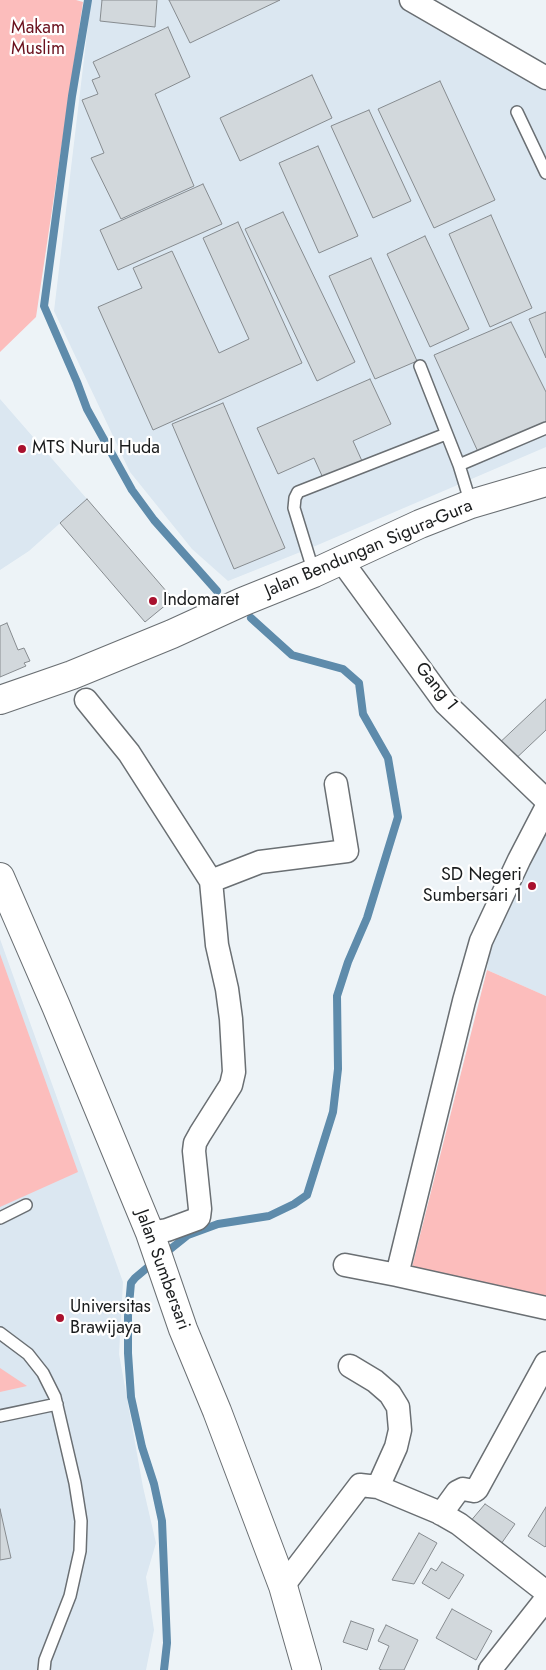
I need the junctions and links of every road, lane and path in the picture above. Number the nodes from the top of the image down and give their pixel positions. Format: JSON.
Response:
{"nodes":[{"id":1,"x":411,"y":0,"type":"edge"},
{"id":2,"x":546,"y":78,"type":"edge"},
{"id":3,"x":517,"y":112,"type":"dead end"},
{"id":4,"x":546,"y":173,"type":"edge"},
{"id":5,"x":420,"y":366,"type":"dead end"},
{"id":6,"x":546,"y":428,"type":"edge"},
{"id":7,"x":446,"y":434,"type":"junction"},
{"id":8,"x":459,"y":465,"type":"junction"},
{"id":9,"x":546,"y":482,"type":"edge"},
{"id":10,"x":471,"y":504,"type":"junction"},
{"id":11,"x":341,"y":560,"type":"junction"},
{"id":12,"x":314,"y":573,"type":"junction"},
{"id":13,"x":0,"y":700,"type":"edge"},
{"id":14,"x":86,"y":700,"type":"dead end"},
{"id":15,"x":336,"y":784,"type":"dead end"},
{"id":16,"x":546,"y":800,"type":"edge"},
{"id":17,"x":546,"y":808,"type":"edge"},
{"id":18,"x":0,"y":876,"type":"edge"},
{"id":19,"x":211,"y":882,"type":"junction"},
{"id":20,"x":26,"y":1205,"type":"dead end"},
{"id":21,"x":0,"y":1218,"type":"edge"},
{"id":22,"x":152,"y":1239,"type":"junction"},
{"id":23,"x":345,"y":1265,"type":"dead end"},
{"id":24,"x":397,"y":1275,"type":"junction"},
{"id":25,"x":546,"y":1308,"type":"edge"},
{"id":26,"x":0,"y":1333,"type":"edge"},
{"id":27,"x":546,"y":1363,"type":"edge"},
{"id":28,"x":350,"y":1366,"type":"dead end"},
{"id":29,"x":57,"y":1404,"type":"junction"},
{"id":30,"x":0,"y":1416,"type":"edge"},
{"id":31,"x":378,"y":1487,"type":"junction"},
{"id":32,"x":441,"y":1514,"type":"junction"},
{"id":33,"x":283,"y":1586,"type":"junction"},
{"id":34,"x":546,"y":1592,"type":"edge"},
{"id":35,"x":546,"y":1599,"type":"edge"},
{"id":36,"x":44,"y":1670,"type":"edge"},
{"id":37,"x":307,"y":1670,"type":"edge"},
{"id":38,"x":490,"y":1670,"type":"edge"}],
"edges":[{"from":1,"to":2,"type":"street"},
{"from":3,"to":4,"type":"lane"},
{"from":5,"to":7,"type":"lane"},
{"from":6,"to":8,"type":"lane"},
{"from":7,"to":8,"type":"lane"},
{"from":7,"to":12,"type":"lane"},
{"from":8,"to":10,"type":"lane"},
{"from":9,"to":10,"type":"main road","name":"Jalan Bendungan Sigura-Gura"},
{"from":10,"to":11,"type":"main road","name":"Jalan Bendungan Sigura-Gura"},
{"from":11,"to":12,"type":"main road","name":"Jalan Bendungan Sigura-Gura"},
{"from":11,"to":16,"type":"street","name":"Gang 1"},
{"from":12,"to":13,"type":"main road","name":"Jalan Bendungan Sigura-Gura"},
{"from":14,"to":19,"type":"street"},
{"from":15,"to":19,"type":"street"},
{"from":17,"to":24,"type":"street"},
{"from":18,"to":22,"type":"main road","name":"Jalan Sumbersari"},
{"from":19,"to":22,"type":"street"},
{"from":20,"to":21,"type":"lane"},
{"from":22,"to":33,"type":"main road","name":"Jalan Sumbersari"},
{"from":23,"to":24,"type":"street"},
{"from":24,"to":25,"type":"street"},
{"from":26,"to":29,"type":"lane"},
{"from":27,"to":32,"type":"street"},
{"from":28,"to":31,"type":"street"},
{"from":29,"to":30,"type":"lane"},
{"from":29,"to":36,"type":"lane"},
{"from":31,"to":32,"type":"street"},
{"from":31,"to":33,"type":"street"},
{"from":32,"to":34,"type":"street"},
{"from":33,"to":37,"type":"main road","name":"Jalan Sumbersari"},
{"from":35,"to":38,"type":"street"}]}
